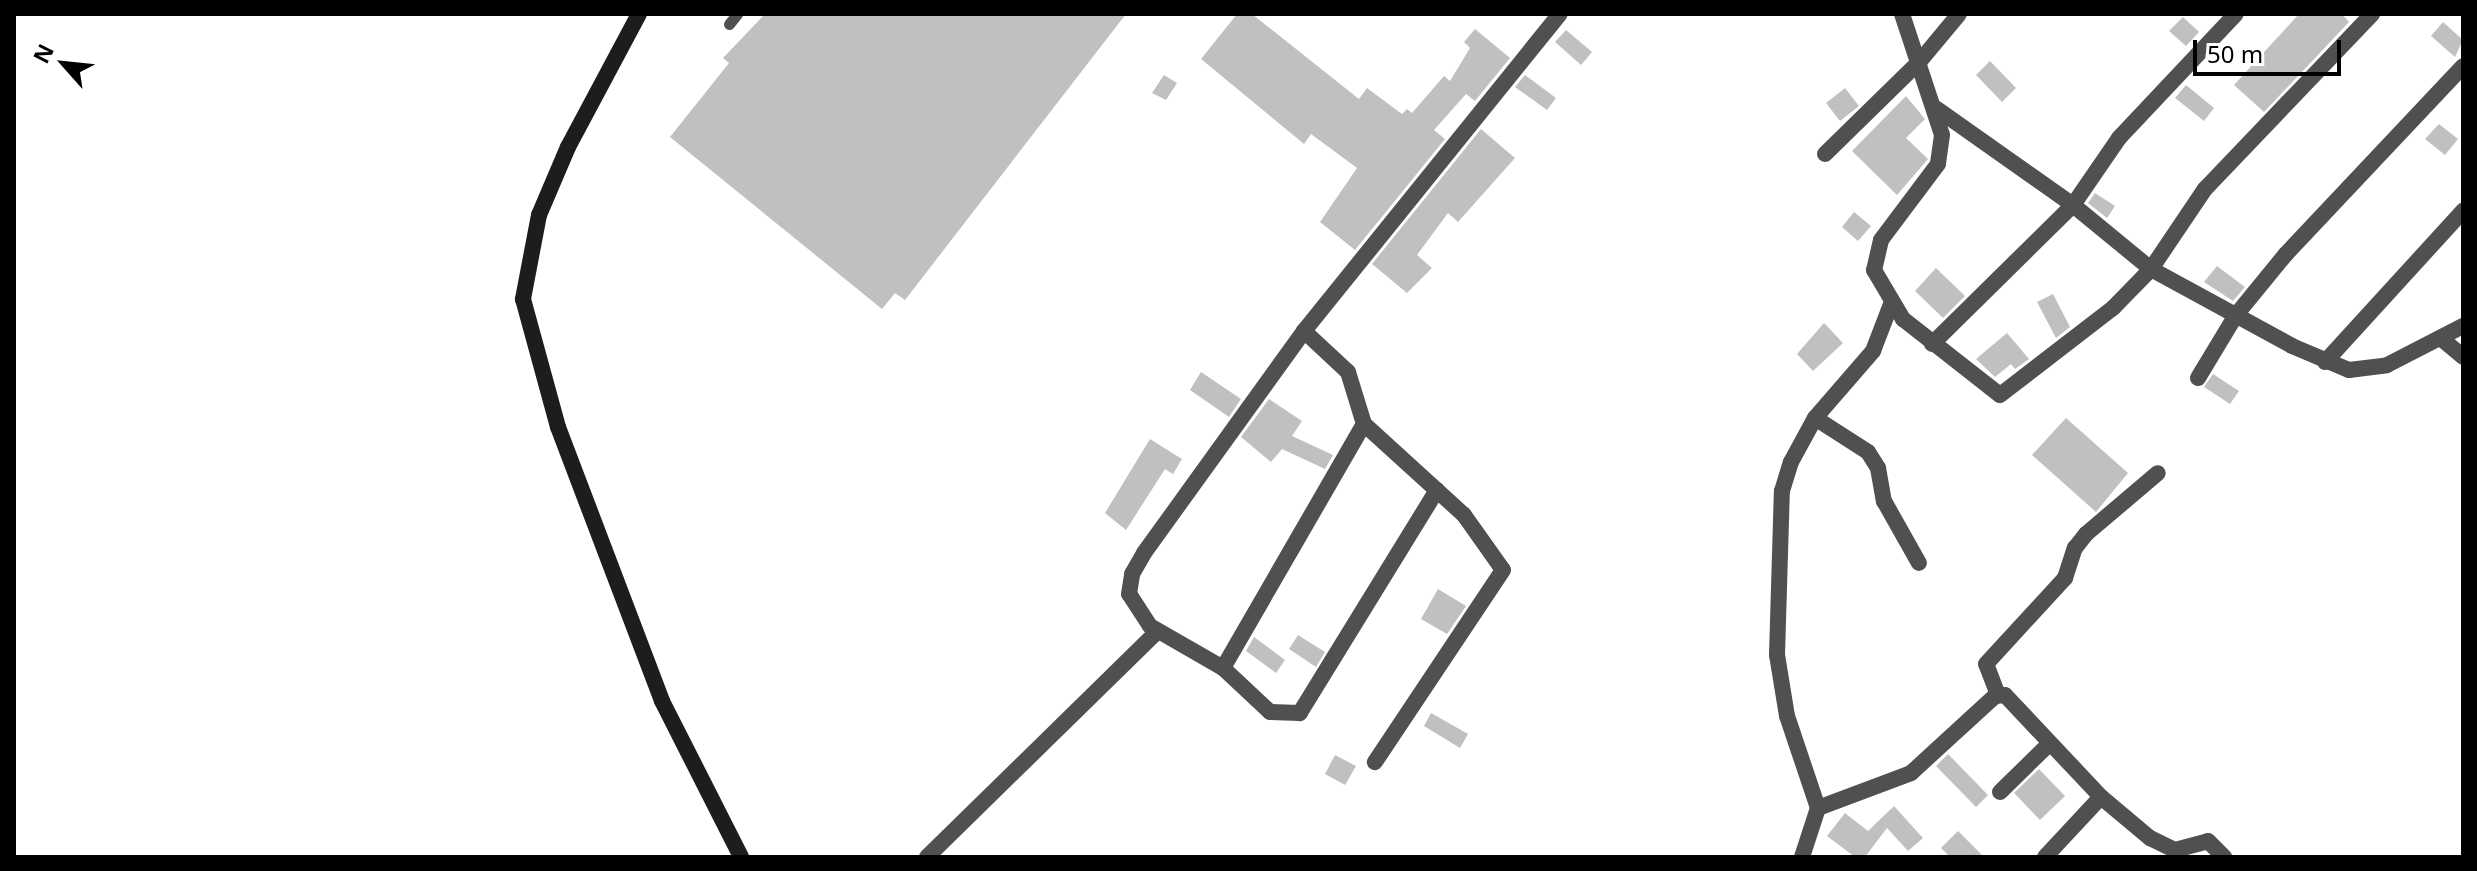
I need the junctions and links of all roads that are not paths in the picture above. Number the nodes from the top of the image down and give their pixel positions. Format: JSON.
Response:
{"nodes":[{"id":1,"x":639,"y":14,"type":"edge"},
{"id":2,"x":1560,"y":14,"type":"edge"},
{"id":3,"x":1902,"y":14,"type":"edge"},
{"id":4,"x":1959,"y":14,"type":"edge"},
{"id":5,"x":2372,"y":14,"type":"edge"},
{"id":6,"x":2228,"y":17,"type":"edge"},
{"id":7,"x":1920,"y":61,"type":"junction"},
{"id":8,"x":2463,"y":66,"type":"edge"},
{"id":9,"x":1937,"y":109,"type":"junction"},
{"id":10,"x":1825,"y":154,"type":"dead end"},
{"id":11,"x":2073,"y":205,"type":"junction"},
{"id":12,"x":2463,"y":211,"type":"edge"},
{"id":13,"x":2151,"y":269,"type":"junction"},
{"id":14,"x":1891,"y":304,"type":"junction"},
{"id":15,"x":2236,"y":315,"type":"junction"},
{"id":16,"x":2463,"y":326,"type":"edge"},
{"id":17,"x":1304,"y":331,"type":"junction"},
{"id":18,"x":2443,"y":340,"type":"junction"},
{"id":19,"x":1932,"y":344,"type":"junction"},
{"id":20,"x":2463,"y":357,"type":"edge"},
{"id":21,"x":2325,"y":362,"type":"junction"},
{"id":22,"x":2198,"y":378,"type":"dead end"},
{"id":23,"x":1815,"y":418,"type":"junction"},
{"id":24,"x":1364,"y":424,"type":"junction"},
{"id":25,"x":2158,"y":473,"type":"dead end"},
{"id":26,"x":1437,"y":490,"type":"junction"},
{"id":27,"x":1919,"y":563,"type":"dead end"},
{"id":28,"x":1158,"y":631,"type":"junction"},
{"id":29,"x":1223,"y":668,"type":"junction"},
{"id":30,"x":1998,"y":695,"type":"junction"},
{"id":31,"x":2049,"y":744,"type":"junction"},
{"id":32,"x":1375,"y":762,"type":"dead end"},
{"id":33,"x":2000,"y":792,"type":"dead end"},
{"id":34,"x":2101,"y":797,"type":"junction"},
{"id":35,"x":1818,"y":808,"type":"junction"},
{"id":36,"x":741,"y":857,"type":"edge"},
{"id":37,"x":927,"y":857,"type":"edge"},
{"id":38,"x":1802,"y":857,"type":"edge"},
{"id":39,"x":2045,"y":857,"type":"edge"},
{"id":40,"x":2224,"y":857,"type":"edge"}],
"edges":[{"from":1,"to":36,"type":"main road"},
{"from":2,"to":17,"type":"street"},
{"from":3,"to":7,"type":"street"},
{"from":4,"to":7,"type":"street"},
{"from":5,"to":13,"type":"street"},
{"from":6,"to":11,"type":"street"},
{"from":7,"to":9,"type":"street"},
{"from":7,"to":10,"type":"street"},
{"from":8,"to":15,"type":"street"},
{"from":9,"to":11,"type":"street"},
{"from":9,"to":14,"type":"street"},
{"from":11,"to":13,"type":"street"},
{"from":11,"to":19,"type":"street"},
{"from":12,"to":21,"type":"street"},
{"from":13,"to":15,"type":"street"},
{"from":13,"to":19,"type":"street"},
{"from":14,"to":19,"type":"street"},
{"from":14,"to":23,"type":"street"},
{"from":15,"to":21,"type":"street"},
{"from":15,"to":22,"type":"street"},
{"from":16,"to":18,"type":"street"},
{"from":17,"to":24,"type":"street"},
{"from":17,"to":28,"type":"street"},
{"from":18,"to":20,"type":"street"},
{"from":18,"to":21,"type":"street"},
{"from":23,"to":27,"type":"street"},
{"from":23,"to":35,"type":"street"},
{"from":24,"to":26,"type":"street"},
{"from":24,"to":29,"type":"street"},
{"from":25,"to":30,"type":"street"},
{"from":26,"to":29,"type":"street"},
{"from":26,"to":32,"type":"street"},
{"from":28,"to":29,"type":"street"},
{"from":28,"to":37,"type":"street"},
{"from":30,"to":31,"type":"street"},
{"from":30,"to":35,"type":"street"},
{"from":31,"to":33,"type":"street"},
{"from":31,"to":34,"type":"street"},
{"from":34,"to":39,"type":"street"},
{"from":34,"to":40,"type":"street"},
{"from":35,"to":38,"type":"street"}]}
